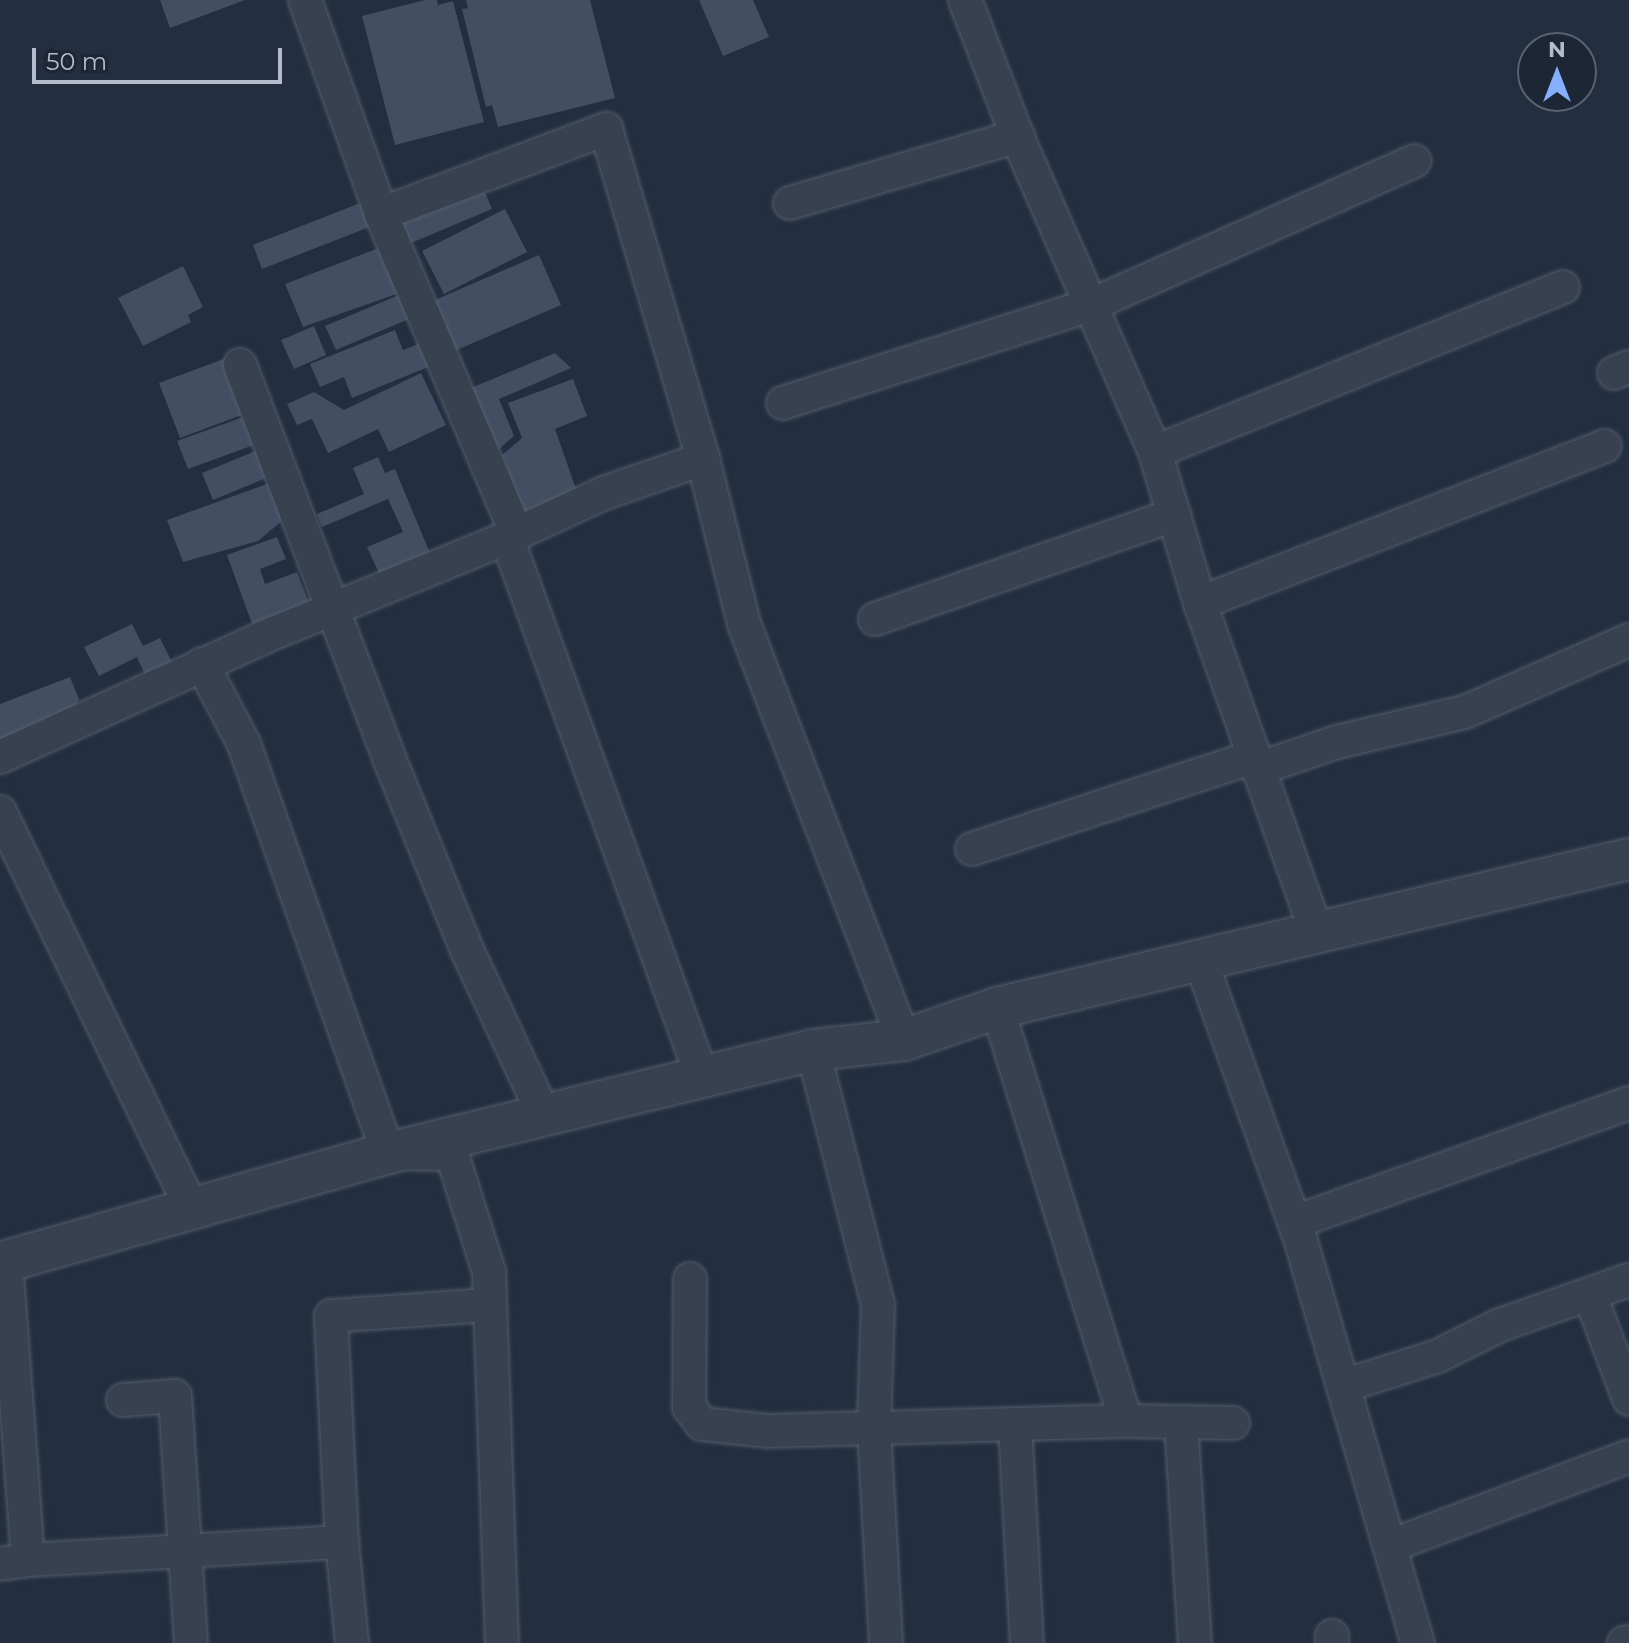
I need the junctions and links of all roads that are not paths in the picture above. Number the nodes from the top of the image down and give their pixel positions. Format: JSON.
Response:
{"nodes":[{"id":1,"x":305,"y":0,"type":"edge"},
{"id":2,"x":965,"y":0,"type":"edge"},
{"id":3,"x":1018,"y":136,"type":"junction"},
{"id":4,"x":1414,"y":161,"type":"dead end"},
{"id":5,"x":790,"y":203,"type":"dead end"},
{"id":6,"x":381,"y":214,"type":"junction"},
{"id":7,"x":1563,"y":287,"type":"dead end"},
{"id":8,"x":1091,"y":305,"type":"junction"},
{"id":9,"x":240,"y":365,"type":"dead end"},
{"id":10,"x":783,"y":403,"type":"dead end"},
{"id":11,"x":1605,"y":446,"type":"dead end"},
{"id":12,"x":1155,"y":452,"type":"junction"},
{"id":13,"x":703,"y":459,"type":"junction"},
{"id":14,"x":1174,"y":515,"type":"junction"},
{"id":15,"x":512,"y":536,"type":"junction"},
{"id":16,"x":1200,"y":603,"type":"junction"},
{"id":17,"x":330,"y":610,"type":"junction"},
{"id":18,"x":875,"y":619,"type":"dead end"},
{"id":19,"x":1629,"y":640,"type":"edge"},
{"id":20,"x":202,"y":664,"type":"junction"},
{"id":21,"x":0,"y":757,"type":"edge"},
{"id":22,"x":1255,"y":763,"type":"junction"},
{"id":23,"x":0,"y":812,"type":"edge"},
{"id":24,"x":972,"y":849,"type":"dead end"},
{"id":25,"x":1629,"y":859,"type":"edge"},
{"id":26,"x":1316,"y":930,"type":"junction"},
{"id":27,"x":1200,"y":959,"type":"junction"},
{"id":28,"x":997,"y":1008,"type":"junction"},
{"id":29,"x":904,"y":1040,"type":"junction"},
{"id":30,"x":813,"y":1050,"type":"junction"},
{"id":31,"x":702,"y":1077,"type":"junction"},
{"id":32,"x":1629,"y":1103,"type":"edge"},
{"id":33,"x":544,"y":1115,"type":"junction"},
{"id":34,"x":388,"y":1153,"type":"junction"},
{"id":35,"x":192,"y":1209,"type":"junction"},
{"id":36,"x":1295,"y":1222,"type":"junction"},
{"id":37,"x":3,"y":1262,"type":"edge"},
{"id":38,"x":690,"y":1279,"type":"dead end"},
{"id":39,"x":1629,"y":1280,"type":"edge"},
{"id":40,"x":1590,"y":1295,"type":"junction"},
{"id":41,"x":490,"y":1305,"type":"junction"},
{"id":42,"x":1343,"y":1386,"type":"junction"},
{"id":43,"x":1629,"y":1399,"type":"edge"},
{"id":44,"x":123,"y":1400,"type":"dead end"},
{"id":45,"x":1126,"y":1421,"type":"junction"},
{"id":46,"x":1181,"y":1422,"type":"junction"},
{"id":47,"x":1233,"y":1423,"type":"dead end"},
{"id":48,"x":1015,"y":1424,"type":"junction"},
{"id":49,"x":874,"y":1428,"type":"junction"},
{"id":50,"x":1629,"y":1456,"type":"edge"},
{"id":51,"x":342,"y":1542,"type":"junction"},
{"id":52,"x":1390,"y":1546,"type":"junction"},
{"id":53,"x":182,"y":1551,"type":"junction"},
{"id":54,"x":14,"y":1562,"type":"edge"},
{"id":55,"x":191,"y":1643,"type":"edge"},
{"id":56,"x":352,"y":1643,"type":"edge"},
{"id":57,"x":502,"y":1643,"type":"edge"},
{"id":58,"x":886,"y":1643,"type":"edge"},
{"id":59,"x":1027,"y":1643,"type":"edge"},
{"id":60,"x":1195,"y":1643,"type":"edge"},
{"id":61,"x":1418,"y":1643,"type":"edge"}],
"edges":[{"from":1,"to":6,"type":"street"},
{"from":2,"to":3,"type":"street"},
{"from":3,"to":5,"type":"street"},
{"from":3,"to":8,"type":"street"},
{"from":4,"to":8,"type":"street"},
{"from":6,"to":13,"type":"street"},
{"from":6,"to":15,"type":"street"},
{"from":7,"to":12,"type":"street"},
{"from":8,"to":10,"type":"street"},
{"from":8,"to":12,"type":"street"},
{"from":9,"to":17,"type":"street"},
{"from":11,"to":16,"type":"street"},
{"from":12,"to":14,"type":"street"},
{"from":13,"to":15,"type":"street"},
{"from":13,"to":29,"type":"street"},
{"from":14,"to":16,"type":"street"},
{"from":14,"to":18,"type":"street"},
{"from":15,"to":17,"type":"street"},
{"from":15,"to":31,"type":"street"},
{"from":16,"to":22,"type":"street"},
{"from":17,"to":20,"type":"street"},
{"from":17,"to":33,"type":"street"},
{"from":19,"to":22,"type":"street"},
{"from":20,"to":21,"type":"street"},
{"from":20,"to":34,"type":"street"},
{"from":22,"to":24,"type":"street"},
{"from":22,"to":26,"type":"street"},
{"from":23,"to":35,"type":"street"},
{"from":25,"to":26,"type":"street"},
{"from":26,"to":27,"type":"street"},
{"from":27,"to":28,"type":"street"},
{"from":27,"to":36,"type":"street"},
{"from":28,"to":29,"type":"street"},
{"from":28,"to":45,"type":"street"},
{"from":29,"to":30,"type":"street"},
{"from":30,"to":31,"type":"street"},
{"from":30,"to":49,"type":"street"},
{"from":31,"to":33,"type":"street"},
{"from":32,"to":36,"type":"street"},
{"from":33,"to":34,"type":"street"},
{"from":34,"to":35,"type":"street"},
{"from":34,"to":41,"type":"street"},
{"from":35,"to":37,"type":"street"},
{"from":36,"to":42,"type":"street"},
{"from":37,"to":54,"type":"street"},
{"from":38,"to":49,"type":"street"},
{"from":39,"to":40,"type":"street"},
{"from":40,"to":42,"type":"street"},
{"from":40,"to":43,"type":"street"},
{"from":41,"to":51,"type":"street"},
{"from":41,"to":57,"type":"street"},
{"from":42,"to":52,"type":"street"},
{"from":44,"to":53,"type":"street"},
{"from":45,"to":46,"type":"street"},
{"from":45,"to":48,"type":"street"},
{"from":46,"to":47,"type":"street"},
{"from":46,"to":60,"type":"street"},
{"from":48,"to":49,"type":"street"},
{"from":48,"to":59,"type":"street"},
{"from":49,"to":58,"type":"street"},
{"from":50,"to":52,"type":"street"},
{"from":51,"to":53,"type":"street"},
{"from":51,"to":56,"type":"street"},
{"from":52,"to":61,"type":"street"},
{"from":53,"to":54,"type":"street"},
{"from":53,"to":55,"type":"street"}]}
